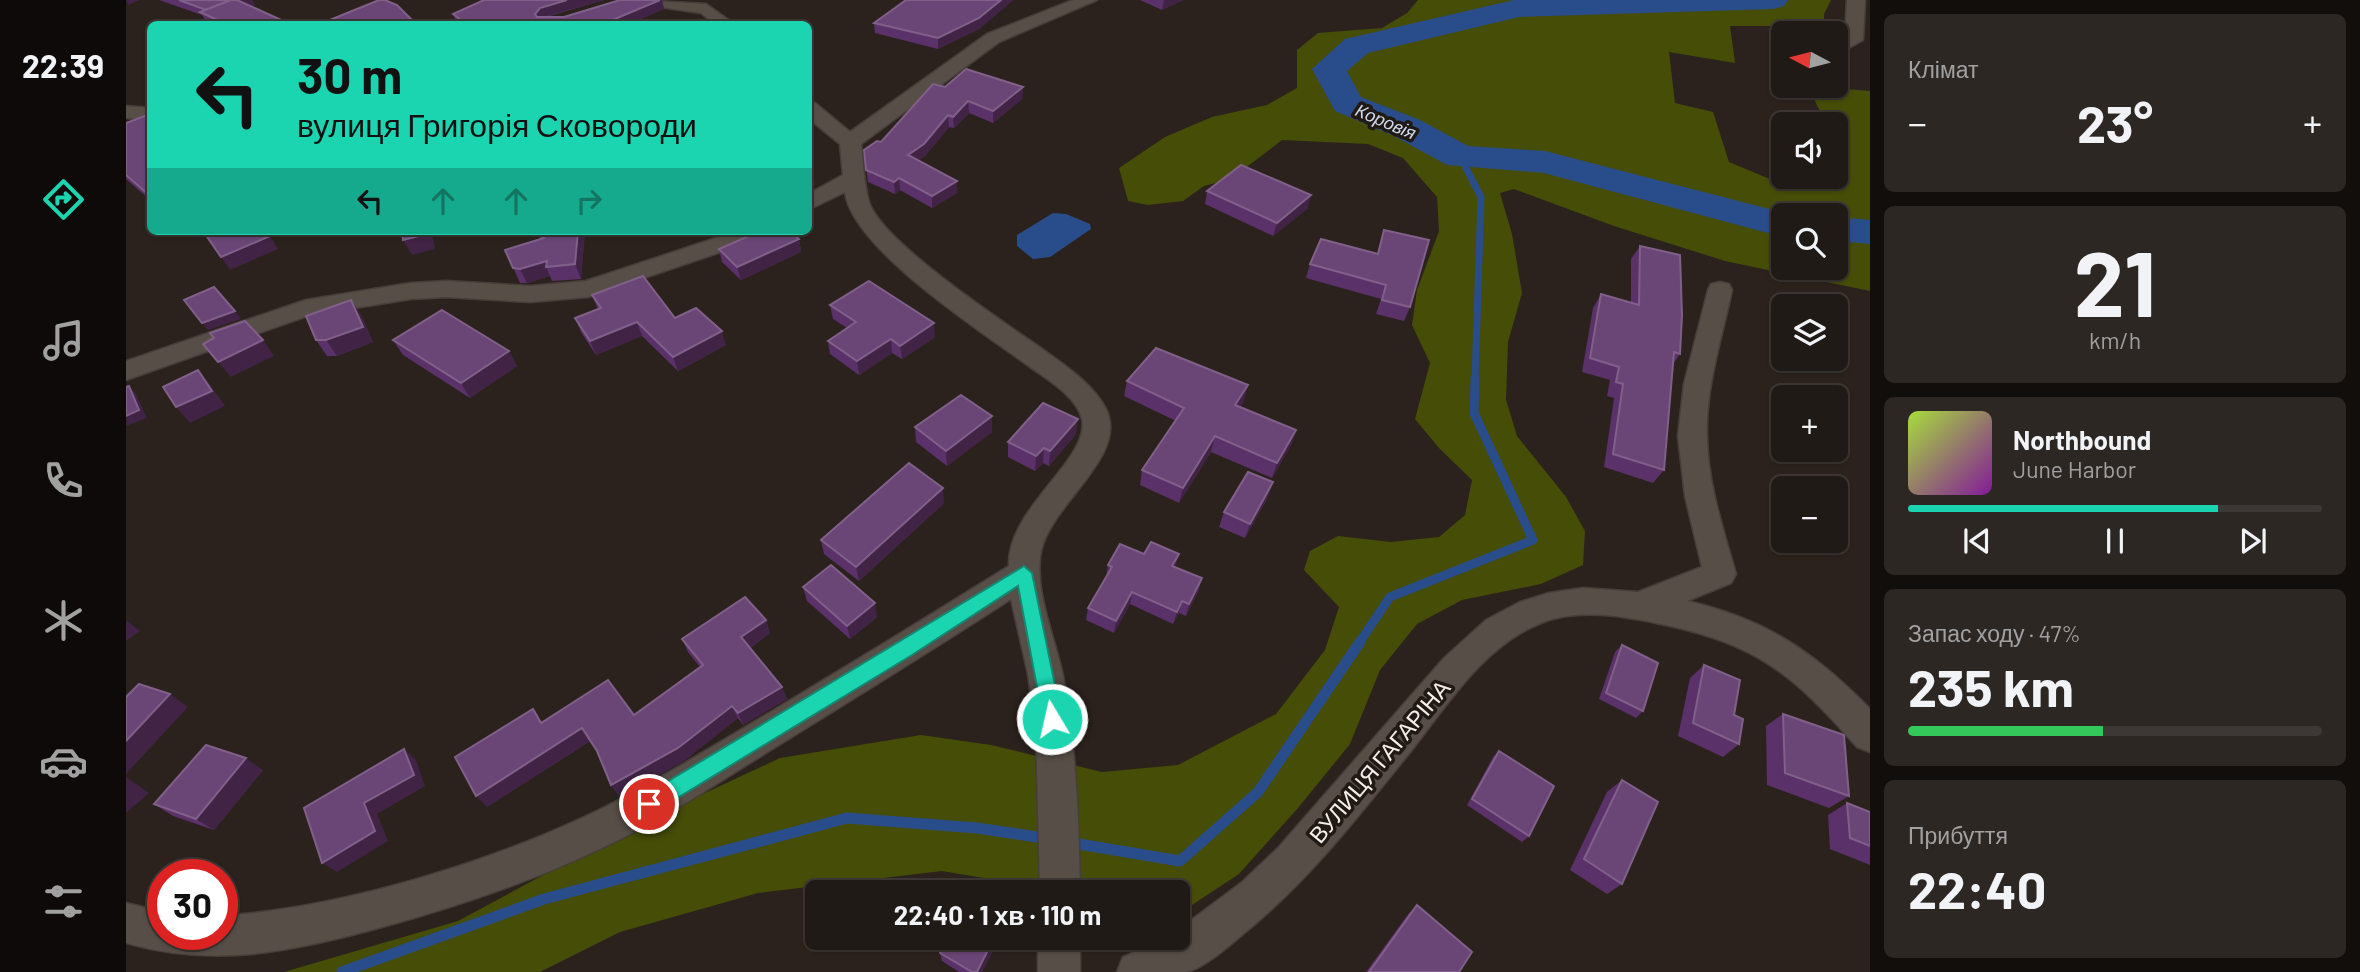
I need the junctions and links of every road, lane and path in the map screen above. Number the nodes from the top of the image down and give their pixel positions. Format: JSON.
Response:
{"nodes":[{"id":1,"x":646,"y":0,"type":"edge"},
{"id":2,"x":1088,"y":0,"type":"edge"},
{"id":3,"x":1856,"y":0,"type":"edge"},
{"id":4,"x":712,"y":5,"type":"edge"},
{"id":5,"x":723,"y":21,"type":"edge"},
{"id":6,"x":1848,"y":43,"type":"edge"},
{"id":7,"x":812,"y":110,"type":"edge"},
{"id":8,"x":126,"y":112,"type":"edge"},
{"id":9,"x":147,"y":114,"type":"edge"},
{"id":10,"x":850,"y":142,"type":"junction"},
{"id":11,"x":853,"y":179,"type":"junction"},
{"id":12,"x":812,"y":202,"type":"edge"},
{"id":13,"x":748,"y":235,"type":"edge"},
{"id":14,"x":1720,"y":290,"type":"dead end"},
{"id":15,"x":126,"y":371,"type":"edge"},
{"id":16,"x":1024,"y":573,"type":"junction"},
{"id":17,"x":1640,"y":605,"type":"junction"},
{"id":18,"x":1870,"y":735,"type":"edge"},
{"id":19,"x":1060,"y":880,"type":"edge"},
{"id":20,"x":126,"y":923,"type":"edge"},
{"id":21,"x":147,"y":929,"type":"edge"},
{"id":22,"x":238,"y":936,"type":"edge"},
{"id":23,"x":1059,"y":950,"type":"edge"},
{"id":24,"x":1059,"y":972,"type":"edge"},
{"id":25,"x":1138,"y":972,"type":"edge"}],
"edges":[{"from":1,"to":4,"type":"street"},
{"from":2,"to":10,"type":"street"},
{"from":3,"to":6,"type":"street"},
{"from":4,"to":5,"type":"street"},
{"from":7,"to":10,"type":"street"},
{"from":8,"to":9,"type":"street"},
{"from":10,"to":11,"type":"street"},
{"from":11,"to":12,"type":"street"},
{"from":11,"to":16,"type":"street"},
{"from":13,"to":15,"type":"street"},
{"from":14,"to":17,"type":"street","name":"ВУЛИЦЯ ГАГАРІНА"},
{"from":16,"to":19,"type":"street"},
{"from":16,"to":22,"type":"street"},
{"from":17,"to":18,"type":"street","name":"ВУЛИЦЯ ГАГАРІНА"},
{"from":17,"to":25,"type":"street","name":"ВУЛИЦЯ ГАГАРІНА"},
{"from":20,"to":21,"type":"street"},
{"from":23,"to":24,"type":"street"}]}
